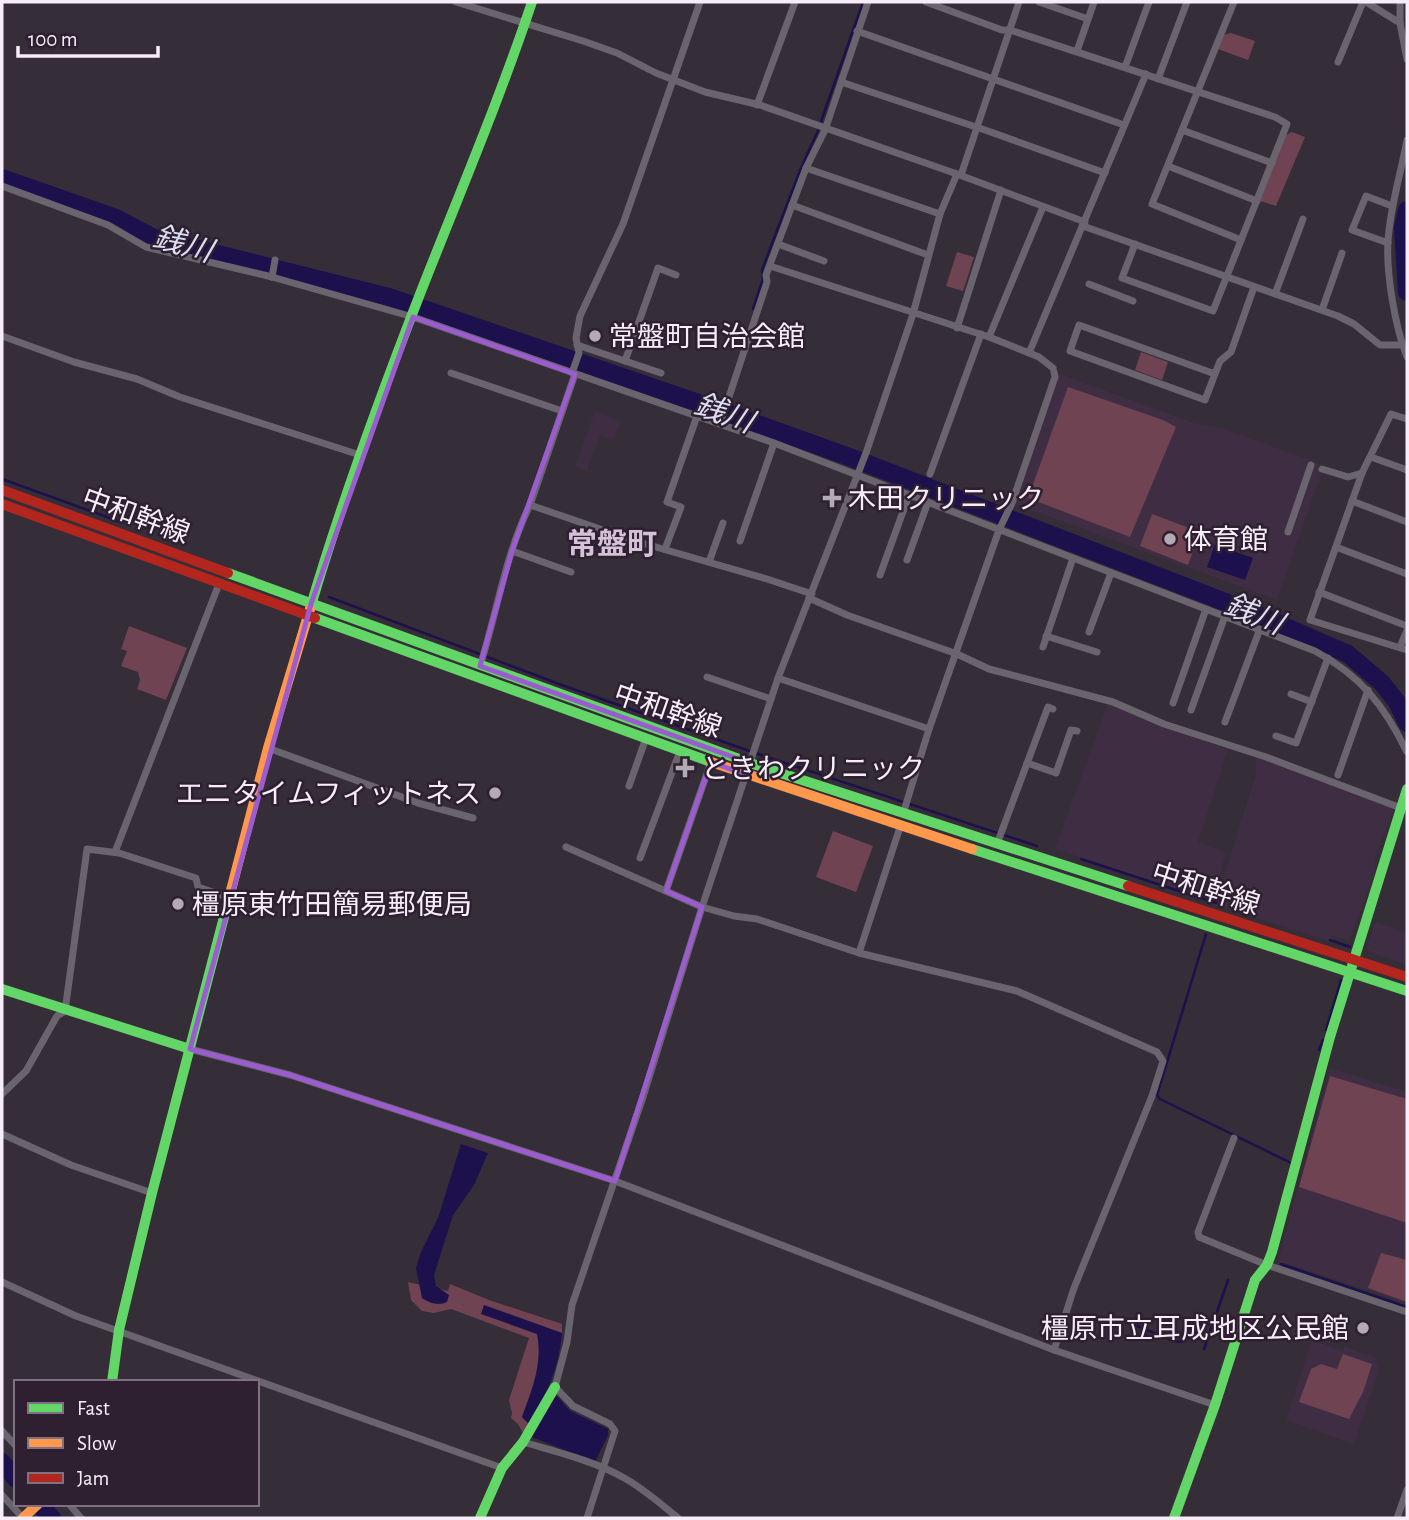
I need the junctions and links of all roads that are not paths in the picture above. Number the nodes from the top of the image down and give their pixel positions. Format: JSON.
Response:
{"nodes":[{"id":1,"x":456,"y":2,"type":"edge"},
{"id":2,"x":532,"y":2,"type":"edge"},
{"id":3,"x":700,"y":2,"type":"edge"},
{"id":4,"x":794,"y":2,"type":"edge"},
{"id":5,"x":868,"y":2,"type":"edge"},
{"id":6,"x":926,"y":2,"type":"edge"},
{"id":7,"x":1020,"y":2,"type":"edge"},
{"id":8,"x":1039,"y":2,"type":"edge"},
{"id":9,"x":1094,"y":2,"type":"edge"},
{"id":10,"x":1149,"y":2,"type":"edge"},
{"id":11,"x":1187,"y":2,"type":"edge"},
{"id":12,"x":1234,"y":2,"type":"edge"},
{"id":13,"x":1365,"y":2,"type":"edge"},
{"id":14,"x":1400,"y":2,"type":"edge"},
{"id":15,"x":1088,"y":19,"type":"junction"},
{"id":16,"x":1400,"y":23,"type":"junction"},
{"id":17,"x":526,"y":25,"type":"junction"},
{"id":18,"x":1010,"y":30,"type":"junction"},
{"id":19,"x":857,"y":31,"type":"junction"},
{"id":20,"x":1077,"y":51,"type":"junction"},
{"id":21,"x":1407,"y":59,"type":"edge"},
{"id":22,"x":1338,"y":62,"type":"dead end"},
{"id":23,"x":1125,"y":67,"type":"junction"},
{"id":24,"x":1146,"y":74,"type":"junction"},
{"id":25,"x":672,"y":79,"type":"junction"},
{"id":26,"x":1158,"y":79,"type":"junction"},
{"id":27,"x":993,"y":80,"type":"junction"},
{"id":28,"x":841,"y":82,"type":"junction"},
{"id":29,"x":1198,"y":93,"type":"junction"},
{"id":30,"x":757,"y":105,"type":"junction"},
{"id":31,"x":1124,"y":125,"type":"junction"},
{"id":32,"x":977,"y":128,"type":"junction"},
{"id":33,"x":825,"y":130,"type":"junction"},
{"id":34,"x":1182,"y":130,"type":"junction"},
{"id":35,"x":1407,"y":140,"type":"edge"},
{"id":36,"x":1272,"y":163,"type":"junction"},
{"id":37,"x":1168,"y":166,"type":"junction"},
{"id":38,"x":806,"y":168,"type":"junction"},
{"id":39,"x":1105,"y":173,"type":"junction"},
{"id":40,"x":959,"y":174,"type":"junction"},
{"id":41,"x":2,"y":186,"type":"edge"},
{"id":42,"x":1001,"y":190,"type":"junction"},
{"id":43,"x":1257,"y":201,"type":"junction"},
{"id":44,"x":792,"y":205,"type":"junction"},
{"id":45,"x":1392,"y":206,"type":"junction"},
{"id":46,"x":1043,"y":207,"type":"junction"},
{"id":47,"x":940,"y":214,"type":"junction"},
{"id":48,"x":1303,"y":219,"type":"dead end"},
{"id":49,"x":1084,"y":224,"type":"junction"},
{"id":50,"x":1241,"y":240,"type":"junction"},
{"id":51,"x":1388,"y":243,"type":"junction"},
{"id":52,"x":778,"y":244,"type":"junction"},
{"id":53,"x":1135,"y":244,"type":"junction"},
{"id":54,"x":1342,"y":254,"type":"dead end"},
{"id":55,"x":928,"y":255,"type":"junction"},
{"id":56,"x":275,"y":261,"type":"dead end"},
{"id":57,"x":824,"y":261,"type":"dead end"},
{"id":58,"x":770,"y":266,"type":"junction"},
{"id":59,"x":272,"y":275,"type":"junction"},
{"id":60,"x":676,"y":275,"type":"dead end"},
{"id":61,"x":1227,"y":277,"type":"junction"},
{"id":62,"x":1088,"y":284,"type":"dead end"},
{"id":63,"x":1254,"y":287,"type":"junction"},
{"id":64,"x":1275,"y":294,"type":"junction"},
{"id":65,"x":1133,"y":301,"type":"dead end"},
{"id":66,"x":1322,"y":310,"type":"junction"},
{"id":67,"x":913,"y":314,"type":"junction"},
{"id":68,"x":413,"y":316,"type":"junction"},
{"id":69,"x":957,"y":328,"type":"junction"},
{"id":70,"x":981,"y":334,"type":"junction"},
{"id":71,"x":2,"y":336,"type":"edge"},
{"id":72,"x":989,"y":337,"type":"junction"},
{"id":73,"x":577,"y":345,"type":"junction"},
{"id":74,"x":1402,"y":345,"type":"junction"},
{"id":75,"x":1029,"y":353,"type":"junction"},
{"id":76,"x":1407,"y":357,"type":"edge"},
{"id":77,"x":625,"y":361,"type":"junction"},
{"id":78,"x":574,"y":372,"type":"junction"},
{"id":79,"x":451,"y":373,"type":"dead end"},
{"id":80,"x":661,"y":373,"type":"dead end"},
{"id":81,"x":1215,"y":374,"type":"junction"},
{"id":82,"x":562,"y":411,"type":"junction"},
{"id":83,"x":697,"y":416,"type":"junction"},
{"id":84,"x":1407,"y":419,"type":"edge"},
{"id":85,"x":720,"y":421,"type":"junction"},
{"id":86,"x":774,"y":443,"type":"junction"},
{"id":87,"x":360,"y":455,"type":"junction"},
{"id":88,"x":1371,"y":457,"type":"junction"},
{"id":89,"x":1311,"y":465,"type":"dead end"},
{"id":90,"x":1321,"y":469,"type":"dead end"},
{"id":91,"x":1407,"y":470,"type":"edge"},
{"id":92,"x":859,"y":472,"type":"junction"},
{"id":93,"x":1362,"y":472,"type":"junction"},
{"id":94,"x":930,"y":474,"type":"dead end"},
{"id":95,"x":2,"y":490,"type":"edge"},
{"id":96,"x":909,"y":495,"type":"junction"},
{"id":97,"x":1352,"y":501,"type":"junction"},
{"id":98,"x":928,"y":502,"type":"junction"},
{"id":99,"x":2,"y":504,"type":"edge"},
{"id":100,"x":530,"y":505,"type":"junction"},
{"id":101,"x":1407,"y":522,"type":"edge"},
{"id":102,"x":723,"y":523,"type":"dead end"},
{"id":103,"x":1000,"y":528,"type":"junction"},
{"id":104,"x":1288,"y":532,"type":"dead end"},
{"id":105,"x":740,"y":541,"type":"dead end"},
{"id":106,"x":1336,"y":547,"type":"junction"},
{"id":107,"x":665,"y":549,"type":"junction"},
{"id":108,"x":512,"y":551,"type":"junction"},
{"id":109,"x":1073,"y":558,"type":"junction"},
{"id":110,"x":906,"y":560,"type":"dead end"},
{"id":111,"x":709,"y":562,"type":"junction"},
{"id":112,"x":571,"y":572,"type":"dead end"},
{"id":113,"x":1111,"y":573,"type":"junction"},
{"id":114,"x":1407,"y":574,"type":"edge"},
{"id":115,"x":880,"y":575,"type":"dead end"},
{"id":116,"x":219,"y":584,"type":"junction"},
{"id":117,"x":1319,"y":592,"type":"junction"},
{"id":118,"x":811,"y":596,"type":"junction"},
{"id":119,"x":1206,"y":609,"type":"junction"},
{"id":120,"x":310,"y":610,"type":"junction"},
{"id":121,"x":1225,"y":616,"type":"junction"},
{"id":122,"x":1407,"y":628,"type":"edge"},
{"id":123,"x":1260,"y":629,"type":"junction"},
{"id":124,"x":1088,"y":632,"type":"dead end"},
{"id":125,"x":1046,"y":636,"type":"junction"},
{"id":126,"x":1042,"y":647,"type":"dead end"},
{"id":127,"x":1404,"y":649,"type":"edge"},
{"id":128,"x":1097,"y":652,"type":"dead end"},
{"id":129,"x":957,"y":654,"type":"junction"},
{"id":130,"x":1328,"y":658,"type":"junction"},
{"id":131,"x":482,"y":659,"type":"junction"},
{"id":132,"x":707,"y":677,"type":"dead end"},
{"id":133,"x":778,"y":678,"type":"junction"},
{"id":134,"x":1368,"y":690,"type":"junction"},
{"id":135,"x":1291,"y":694,"type":"dead end"},
{"id":136,"x":771,"y":699,"type":"junction"},
{"id":137,"x":1312,"y":702,"type":"junction"},
{"id":138,"x":1173,"y":703,"type":"dead end"},
{"id":139,"x":1053,"y":709,"type":"dead end"},
{"id":140,"x":1191,"y":710,"type":"dead end"},
{"id":141,"x":1225,"y":722,"type":"dead end"},
{"id":142,"x":929,"y":729,"type":"junction"},
{"id":143,"x":1077,"y":731,"type":"dead end"},
{"id":144,"x":1276,"y":736,"type":"dead end"},
{"id":145,"x":646,"y":738,"type":"junction"},
{"id":146,"x":268,"y":748,"type":"junction"},
{"id":147,"x":680,"y":751,"type":"junction"},
{"id":148,"x":1407,"y":752,"type":"edge"},
{"id":149,"x":753,"y":756,"type":"junction"},
{"id":150,"x":711,"y":762,"type":"junction"},
{"id":151,"x":1027,"y":763,"type":"junction"},
{"id":152,"x":746,"y":775,"type":"junction"},
{"id":153,"x":1338,"y":775,"type":"dead end"},
{"id":154,"x":629,"y":786,"type":"dead end"},
{"id":155,"x":1407,"y":789,"type":"edge"},
{"id":156,"x":1401,"y":808,"type":"junction"},
{"id":157,"x":904,"y":811,"type":"junction"},
{"id":158,"x":472,"y":818,"type":"dead end"},
{"id":159,"x":1000,"y":837,"type":"junction"},
{"id":160,"x":566,"y":847,"type":"dead end"},
{"id":161,"x":115,"y":852,"type":"junction"},
{"id":162,"x":640,"y":858,"type":"dead end"},
{"id":163,"x":666,"y":891,"type":"junction"},
{"id":164,"x":230,"y":898,"type":"junction"},
{"id":165,"x":702,"y":907,"type":"junction"},
{"id":166,"x":859,"y":953,"type":"junction"},
{"id":167,"x":1354,"y":959,"type":"junction"},
{"id":168,"x":1350,"y":972,"type":"junction"},
{"id":169,"x":1407,"y":977,"type":"edge"},
{"id":170,"x":2,"y":989,"type":"edge"},
{"id":171,"x":1407,"y":991,"type":"edge"},
{"id":172,"x":65,"y":1011,"type":"junction"},
{"id":173,"x":190,"y":1049,"type":"junction"},
{"id":174,"x":2,"y":1094,"type":"edge"},
{"id":175,"x":2,"y":1134,"type":"edge"},
{"id":176,"x":1234,"y":1138,"type":"dead end"},
{"id":177,"x":615,"y":1181,"type":"junction"},
{"id":178,"x":152,"y":1193,"type":"junction"},
{"id":179,"x":1267,"y":1265,"type":"junction"},
{"id":180,"x":2,"y":1282,"type":"edge"},
{"id":181,"x":1407,"y":1312,"type":"edge"},
{"id":182,"x":119,"y":1330,"type":"junction"},
{"id":183,"x":1054,"y":1350,"type":"junction"},
{"id":184,"x":112,"y":1380,"type":"edge"},
{"id":185,"x":258,"y":1380,"type":"edge"},
{"id":186,"x":259,"y":1380,"type":"edge"},
{"id":187,"x":555,"y":1387,"type":"junction"},
{"id":188,"x":1215,"y":1405,"type":"junction"},
{"id":189,"x":2,"y":1431,"type":"edge"},
{"id":190,"x":523,"y":1442,"type":"junction"},
{"id":191,"x":14,"y":1444,"type":"edge"},
{"id":192,"x":502,"y":1468,"type":"junction"},
{"id":193,"x":602,"y":1468,"type":"junction"},
{"id":194,"x":1407,"y":1490,"type":"edge"},
{"id":195,"x":2,"y":1495,"type":"edge"},
{"id":196,"x":24,"y":1517,"type":"edge"},
{"id":197,"x":480,"y":1518,"type":"edge"},
{"id":198,"x":587,"y":1518,"type":"edge"},
{"id":199,"x":678,"y":1518,"type":"edge"},
{"id":200,"x":1174,"y":1518,"type":"edge"},
{"id":201,"x":1397,"y":1518,"type":"edge"}],
"edges":[{"from":1,"to":17,"type":"street"},
{"from":2,"to":17,"type":"main road"},
{"from":3,"to":25,"type":"street"},
{"from":4,"to":30,"type":"street"},
{"from":5,"to":19,"type":"street"},
{"from":6,"to":18,"type":"street"},
{"from":7,"to":18,"type":"street"},
{"from":8,"to":15,"type":"street"},
{"from":9,"to":15,"type":"street"},
{"from":10,"to":23,"type":"street"},
{"from":11,"to":26,"type":"street"},
{"from":12,"to":29,"type":"street"},
{"from":13,"to":16,"type":"street"},
{"from":13,"to":22,"type":"street"},
{"from":14,"to":16,"type":"street"},
{"from":15,"to":20,"type":"street"},
{"from":16,"to":21,"type":"street"},
{"from":17,"to":25,"type":"street"},
{"from":17,"to":68,"type":"main road"},
{"from":18,"to":20,"type":"street"},
{"from":18,"to":27,"type":"street"},
{"from":19,"to":27,"type":"street"},
{"from":19,"to":28,"type":"street"},
{"from":20,"to":23,"type":"street"},
{"from":23,"to":24,"type":"street"},
{"from":24,"to":26,"type":"street"},
{"from":24,"to":31,"type":"street"},
{"from":25,"to":30,"type":"street"},
{"from":25,"to":73,"type":"street"},
{"from":26,"to":29,"type":"street"},
{"from":27,"to":31,"type":"street"},
{"from":27,"to":32,"type":"street"},
{"from":28,"to":32,"type":"street"},
{"from":28,"to":33,"type":"street"},
{"from":29,"to":34,"type":"street"},
{"from":29,"to":36,"type":"street"},
{"from":30,"to":33,"type":"street"},
{"from":31,"to":39,"type":"street"},
{"from":32,"to":39,"type":"street"},
{"from":32,"to":40,"type":"street"},
{"from":33,"to":38,"type":"street"},
{"from":33,"to":40,"type":"street"},
{"from":34,"to":36,"type":"street"},
{"from":34,"to":37,"type":"street"},
{"from":35,"to":45,"type":"street"},
{"from":36,"to":43,"type":"street"},
{"from":37,"to":43,"type":"street"},
{"from":37,"to":50,"type":"street"},
{"from":38,"to":44,"type":"street"},
{"from":38,"to":47,"type":"street"},
{"from":39,"to":49,"type":"street"},
{"from":40,"to":42,"type":"street"},
{"from":40,"to":47,"type":"street"},
{"from":41,"to":59,"type":"street"},
{"from":42,"to":46,"type":"street"},
{"from":42,"to":69,"type":"street"},
{"from":43,"to":50,"type":"street"},
{"from":44,"to":52,"type":"street"},
{"from":44,"to":55,"type":"street"},
{"from":45,"to":51,"type":"street"},
{"from":45,"to":51,"type":"street"},
{"from":46,"to":49,"type":"street"},
{"from":46,"to":72,"type":"street"},
{"from":47,"to":55,"type":"street"},
{"from":48,"to":64,"type":"street"},
{"from":49,"to":53,"type":"street"},
{"from":49,"to":75,"type":"street"},
{"from":50,"to":61,"type":"street"},
{"from":51,"to":74,"type":"street"},
{"from":52,"to":57,"type":"street"},
{"from":52,"to":58,"type":"street"},
{"from":53,"to":61,"type":"street"},
{"from":53,"to":61,"type":"street"},
{"from":54,"to":66,"type":"street"},
{"from":55,"to":67,"type":"street"},
{"from":56,"to":59,"type":"street"},
{"from":58,"to":67,"type":"street"},
{"from":58,"to":85,"type":"street"},
{"from":59,"to":68,"type":"street"},
{"from":60,"to":77,"type":"street"},
{"from":61,"to":63,"type":"street"},
{"from":62,"to":65,"type":"street"},
{"from":63,"to":64,"type":"street"},
{"from":63,"to":81,"type":"street"},
{"from":64,"to":66,"type":"street"},
{"from":66,"to":74,"type":"street"},
{"from":67,"to":69,"type":"street"},
{"from":67,"to":92,"type":"street"},
{"from":68,"to":78,"type":"street"},
{"from":68,"to":87,"type":"main road"},
{"from":69,"to":70,"type":"street"},
{"from":70,"to":72,"type":"street"},
{"from":70,"to":94,"type":"street"},
{"from":71,"to":87,"type":"street"},
{"from":72,"to":75,"type":"street"},
{"from":73,"to":77,"type":"street"},
{"from":73,"to":78,"type":"street"},
{"from":74,"to":76,"type":"street"},
{"from":75,"to":103,"type":"street"},
{"from":77,"to":80,"type":"street"},
{"from":78,"to":82,"type":"street"},
{"from":78,"to":83,"type":"street"},
{"from":79,"to":82,"type":"street"},
{"from":81,"to":81,"type":"street"},
{"from":82,"to":100,"type":"street"},
{"from":83,"to":85,"type":"street"},
{"from":83,"to":107,"type":"street"},
{"from":84,"to":88,"type":"street"},
{"from":85,"to":86,"type":"street"},
{"from":86,"to":92,"type":"street"},
{"from":86,"to":105,"type":"street"},
{"from":87,"to":120,"type":"main road"},
{"from":88,"to":91,"type":"street"},
{"from":88,"to":93,"type":"street"},
{"from":89,"to":104,"type":"street"},
{"from":90,"to":93,"type":"street"},
{"from":92,"to":96,"type":"street"},
{"from":92,"to":118,"type":"street"},
{"from":93,"to":97,"type":"street"},
{"from":95,"to":120,"type":"main road","name":"中和幹線"},
{"from":96,"to":98,"type":"street"},
{"from":96,"to":115,"type":"street"},
{"from":97,"to":101,"type":"street"},
{"from":97,"to":106,"type":"street"},
{"from":98,"to":103,"type":"street"},
{"from":98,"to":110,"type":"street"},
{"from":99,"to":116,"type":"main road","name":"中和幹線"},
{"from":100,"to":107,"type":"street"},
{"from":100,"to":108,"type":"street"},
{"from":102,"to":111,"type":"street"},
{"from":103,"to":109,"type":"street"},
{"from":103,"to":129,"type":"street"},
{"from":106,"to":114,"type":"street"},
{"from":106,"to":117,"type":"street"},
{"from":107,"to":111,"type":"street"},
{"from":108,"to":112,"type":"street"},
{"from":108,"to":131,"type":"street"},
{"from":109,"to":113,"type":"street"},
{"from":109,"to":125,"type":"street"},
{"from":111,"to":118,"type":"street"},
{"from":113,"to":119,"type":"street"},
{"from":113,"to":124,"type":"street"},
{"from":116,"to":120,"type":"main road","name":"中和幹線"},
{"from":116,"to":161,"type":"street"},
{"from":117,"to":122,"type":"street"},
{"from":117,"to":127,"type":"street"},
{"from":118,"to":129,"type":"street"},
{"from":118,"to":133,"type":"street"},
{"from":119,"to":121,"type":"street"},
{"from":119,"to":138,"type":"street"},
{"from":120,"to":131,"type":"main road","name":"中和幹線"},
{"from":120,"to":145,"type":"main road","name":"中和幹線"},
{"from":120,"to":146,"type":"main road"},
{"from":121,"to":123,"type":"street"},
{"from":121,"to":140,"type":"street"},
{"from":122,"to":127,"type":"street"},
{"from":123,"to":130,"type":"street"},
{"from":123,"to":141,"type":"street"},
{"from":125,"to":126,"type":"street"},
{"from":125,"to":128,"type":"street"},
{"from":129,"to":142,"type":"street"},
{"from":129,"to":156,"type":"street"},
{"from":130,"to":134,"type":"street"},
{"from":130,"to":137,"type":"street"},
{"from":131,"to":149,"type":"main road","name":"中和幹線"},
{"from":132,"to":136,"type":"street"},
{"from":133,"to":136,"type":"street"},
{"from":133,"to":142,"type":"street"},
{"from":134,"to":148,"type":"street"},
{"from":134,"to":153,"type":"street"},
{"from":135,"to":137,"type":"street"},
{"from":136,"to":149,"type":"street"},
{"from":137,"to":144,"type":"street"},
{"from":139,"to":151,"type":"street"},
{"from":142,"to":157,"type":"street"},
{"from":143,"to":151,"type":"street"},
{"from":145,"to":147,"type":"main road","name":"中和幹線"},
{"from":145,"to":154,"type":"street"},
{"from":146,"to":158,"type":"street"},
{"from":146,"to":164,"type":"main road"},
{"from":147,"to":150,"type":"main road","name":"中和幹線"},
{"from":147,"to":162,"type":"street"},
{"from":149,"to":152,"type":"street"},
{"from":149,"to":157,"type":"main road","name":"中和幹線"},
{"from":150,"to":152,"type":"main road","name":"中和幹線"},
{"from":150,"to":163,"type":"street"},
{"from":151,"to":159,"type":"street"},
{"from":152,"to":157,"type":"main road","name":"中和幹線"},
{"from":152,"to":165,"type":"street"},
{"from":155,"to":156,"type":"main road"},
{"from":156,"to":167,"type":"main road"},
{"from":157,"to":159,"type":"main road","name":"中和幹線"},
{"from":157,"to":166,"type":"street"},
{"from":157,"to":168,"type":"main road","name":"中和幹線"},
{"from":159,"to":167,"type":"main road","name":"中和幹線"},
{"from":160,"to":163,"type":"street"},
{"from":161,"to":164,"type":"street"},
{"from":161,"to":172,"type":"street"},
{"from":163,"to":165,"type":"street"},
{"from":164,"to":173,"type":"main road"},
{"from":165,"to":166,"type":"street"},
{"from":165,"to":177,"type":"street"},
{"from":166,"to":183,"type":"street"},
{"from":167,"to":168,"type":"main road"},
{"from":167,"to":169,"type":"main road","name":"中和幹線"},
{"from":168,"to":171,"type":"main road","name":"中和幹線"},
{"from":168,"to":179,"type":"main road"},
{"from":170,"to":172,"type":"main road"},
{"from":172,"to":173,"type":"main road"},
{"from":172,"to":174,"type":"street"},
{"from":173,"to":177,"type":"street"},
{"from":173,"to":178,"type":"main road"},
{"from":175,"to":178,"type":"street"},
{"from":176,"to":179,"type":"street"},
{"from":177,"to":183,"type":"street"},
{"from":177,"to":187,"type":"street"},
{"from":178,"to":182,"type":"main road"},
{"from":179,"to":181,"type":"street"},
{"from":179,"to":188,"type":"main road"},
{"from":180,"to":182,"type":"street"},
{"from":182,"to":184,"type":"main road"},
{"from":182,"to":185,"type":"street"},
{"from":183,"to":188,"type":"street"},
{"from":186,"to":192,"type":"street"},
{"from":187,"to":190,"type":"main road"},
{"from":187,"to":193,"type":"street"},
{"from":188,"to":200,"type":"main road"},
{"from":189,"to":191,"type":"street"},
{"from":190,"to":192,"type":"main road"},
{"from":190,"to":193,"type":"street"},
{"from":192,"to":197,"type":"main road"},
{"from":193,"to":198,"type":"street"},
{"from":193,"to":199,"type":"street"},
{"from":194,"to":201,"type":"street"},
{"from":195,"to":196,"type":"street"}]}
